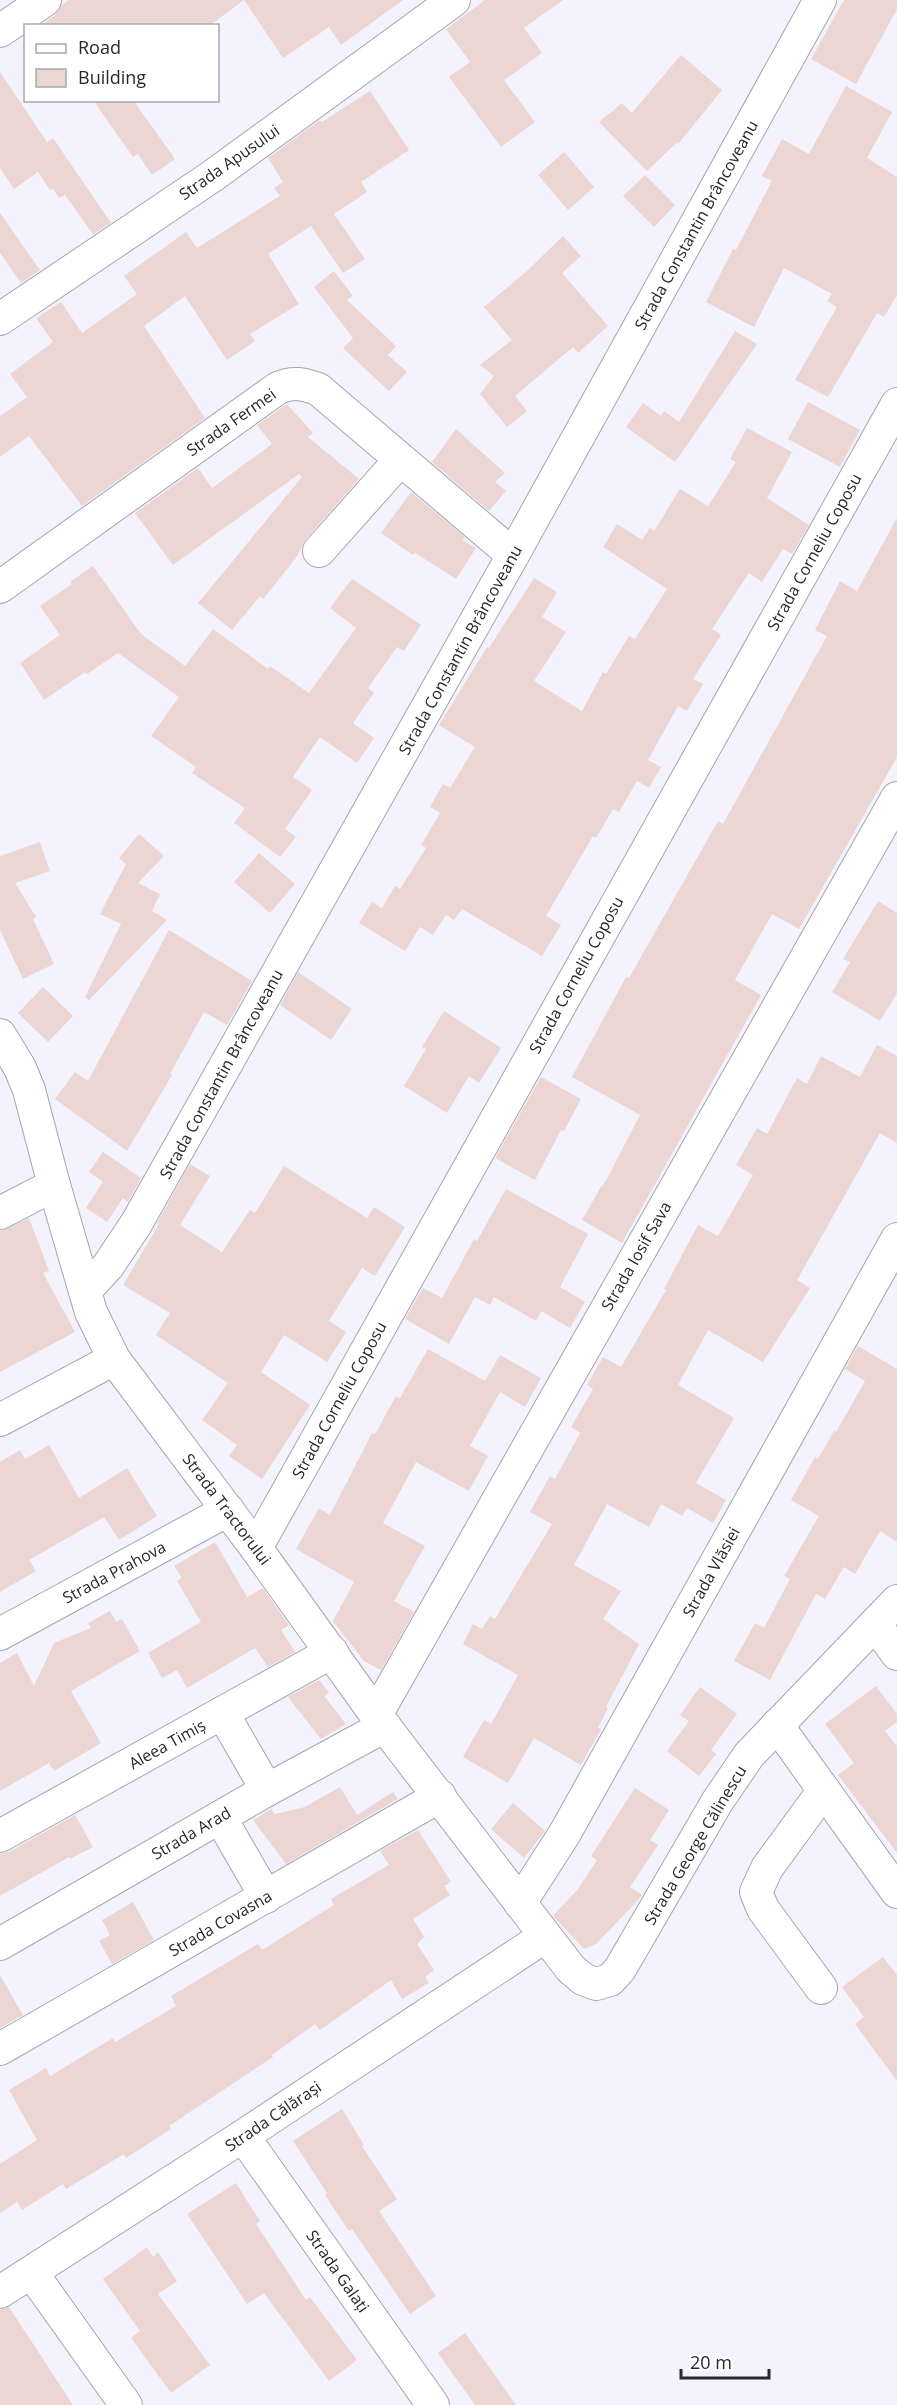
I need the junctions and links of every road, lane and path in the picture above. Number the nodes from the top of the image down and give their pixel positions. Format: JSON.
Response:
{"nodes":[{"id":1,"x":45,"y":0,"type":"edge"},
{"id":2,"x":454,"y":0,"type":"edge"},
{"id":3,"x":820,"y":0,"type":"edge"},
{"id":4,"x":0,"y":31,"type":"edge"},
{"id":5,"x":0,"y":319,"type":"edge"},
{"id":6,"x":897,"y":404,"type":"edge"},
{"id":7,"x":400,"y":460,"type":"junction"},
{"id":8,"x":319,"y":551,"type":"dead end"},
{"id":9,"x":513,"y":555,"type":"junction"},
{"id":10,"x":0,"y":587,"type":"edge"},
{"id":11,"x":897,"y":798,"type":"edge"},
{"id":12,"x":1,"y":1038,"type":"edge"},
{"id":13,"x":54,"y":1185,"type":"junction"},
{"id":14,"x":0,"y":1213,"type":"edge"},
{"id":15,"x":897,"y":1239,"type":"edge"},
{"id":16,"x":85,"y":1291,"type":"junction"},
{"id":17,"x":114,"y":1359,"type":"junction"},
{"id":18,"x":0,"y":1420,"type":"edge"},
{"id":19,"x":228,"y":1510,"type":"junction"},
{"id":20,"x":256,"y":1548,"type":"junction"},
{"id":21,"x":897,"y":1601,"type":"edge"},
{"id":22,"x":875,"y":1624,"type":"junction"},
{"id":23,"x":0,"y":1634,"type":"edge"},
{"id":24,"x":332,"y":1652,"type":"junction"},
{"id":25,"x":897,"y":1654,"type":"edge"},
{"id":26,"x":223,"y":1714,"type":"junction"},
{"id":27,"x":380,"y":1720,"type":"junction"},
{"id":28,"x":777,"y":1725,"type":"junction"},
{"id":29,"x":267,"y":1790,"type":"junction"},
{"id":30,"x":824,"y":1790,"type":"junction"},
{"id":31,"x":440,"y":1796,"type":"junction"},
{"id":32,"x":220,"y":1816,"type":"junction"},
{"id":33,"x":0,"y":1836,"type":"edge"},
{"id":34,"x":897,"y":1892,"type":"edge"},
{"id":35,"x":266,"y":1897,"type":"junction"},
{"id":36,"x":520,"y":1902,"type":"junction"},
{"id":37,"x":544,"y":1937,"type":"junction"},
{"id":38,"x":0,"y":1944,"type":"edge"},
{"id":39,"x":821,"y":1988,"type":"dead end"},
{"id":40,"x":0,"y":2049,"type":"edge"},
{"id":41,"x":243,"y":2136,"type":"junction"},
{"id":42,"x":32,"y":2273,"type":"junction"},
{"id":43,"x":0,"y":2292,"type":"edge"},
{"id":44,"x":126,"y":2405,"type":"edge"},
{"id":45,"x":433,"y":2405,"type":"edge"}],
"edges":[{"from":1,"to":4,"type":"street"},
{"from":2,"to":5,"type":"street","name":"Strada Apusului"},
{"from":3,"to":9,"type":"street","name":"Strada Constantin Brâncoveanu"},
{"from":6,"to":20,"type":"street","name":"Strada Corneliu Coposu"},
{"from":7,"to":8,"type":"street"},
{"from":7,"to":9,"type":"street","name":"Strada Fermei"},
{"from":7,"to":10,"type":"street","name":"Strada Fermei"},
{"from":9,"to":16,"type":"street","name":"Strada Constantin Brâncoveanu"},
{"from":11,"to":27,"type":"street","name":"Strada Iosif Sava"},
{"from":12,"to":13,"type":"street","name":"Strada Tractorului"},
{"from":13,"to":14,"type":"street"},
{"from":13,"to":16,"type":"street","name":"Strada Tractorului"},
{"from":15,"to":36,"type":"street","name":"Strada Vlăsiei"},
{"from":16,"to":17,"type":"street","name":"Strada Tractorului"},
{"from":17,"to":18,"type":"street"},
{"from":17,"to":19,"type":"street","name":"Strada Tractorului"},
{"from":19,"to":20,"type":"street","name":"Strada Tractorului"},
{"from":19,"to":23,"type":"street","name":"Strada Prahova"},
{"from":20,"to":24,"type":"street","name":"Strada Tractorului"},
{"from":21,"to":22,"type":"street","name":"Strada George Călinescu"},
{"from":22,"to":25,"type":"street"},
{"from":22,"to":28,"type":"street","name":"Strada George Călinescu"},
{"from":24,"to":26,"type":"street","name":"Aleea Timiș"},
{"from":24,"to":27,"type":"street","name":"Strada Tractorului"},
{"from":26,"to":29,"type":"street"},
{"from":26,"to":33,"type":"street","name":"Aleea Timiș"},
{"from":27,"to":29,"type":"street","name":"Strada Arad"},
{"from":27,"to":31,"type":"street","name":"Strada Tractorului"},
{"from":28,"to":30,"type":"street"},
{"from":28,"to":37,"type":"street","name":"Strada George Călinescu"},
{"from":29,"to":32,"type":"street","name":"Strada Arad"},
{"from":30,"to":34,"type":"street"},
{"from":30,"to":39,"type":"street"},
{"from":31,"to":35,"type":"street","name":"Strada Covasna"},
{"from":31,"to":36,"type":"street","name":"Strada Tractorului"},
{"from":32,"to":35,"type":"street"},
{"from":32,"to":38,"type":"street","name":"Strada Arad"},
{"from":35,"to":40,"type":"street","name":"Strada Covasna"},
{"from":36,"to":37,"type":"street","name":"Strada Tractorului"},
{"from":37,"to":41,"type":"street","name":"Strada Călărași"},
{"from":41,"to":42,"type":"street","name":"Strada Călărași"},
{"from":41,"to":45,"type":"street","name":"Strada Galați"},
{"from":42,"to":43,"type":"street","name":"Strada Călărași"},
{"from":42,"to":44,"type":"street"}]}
